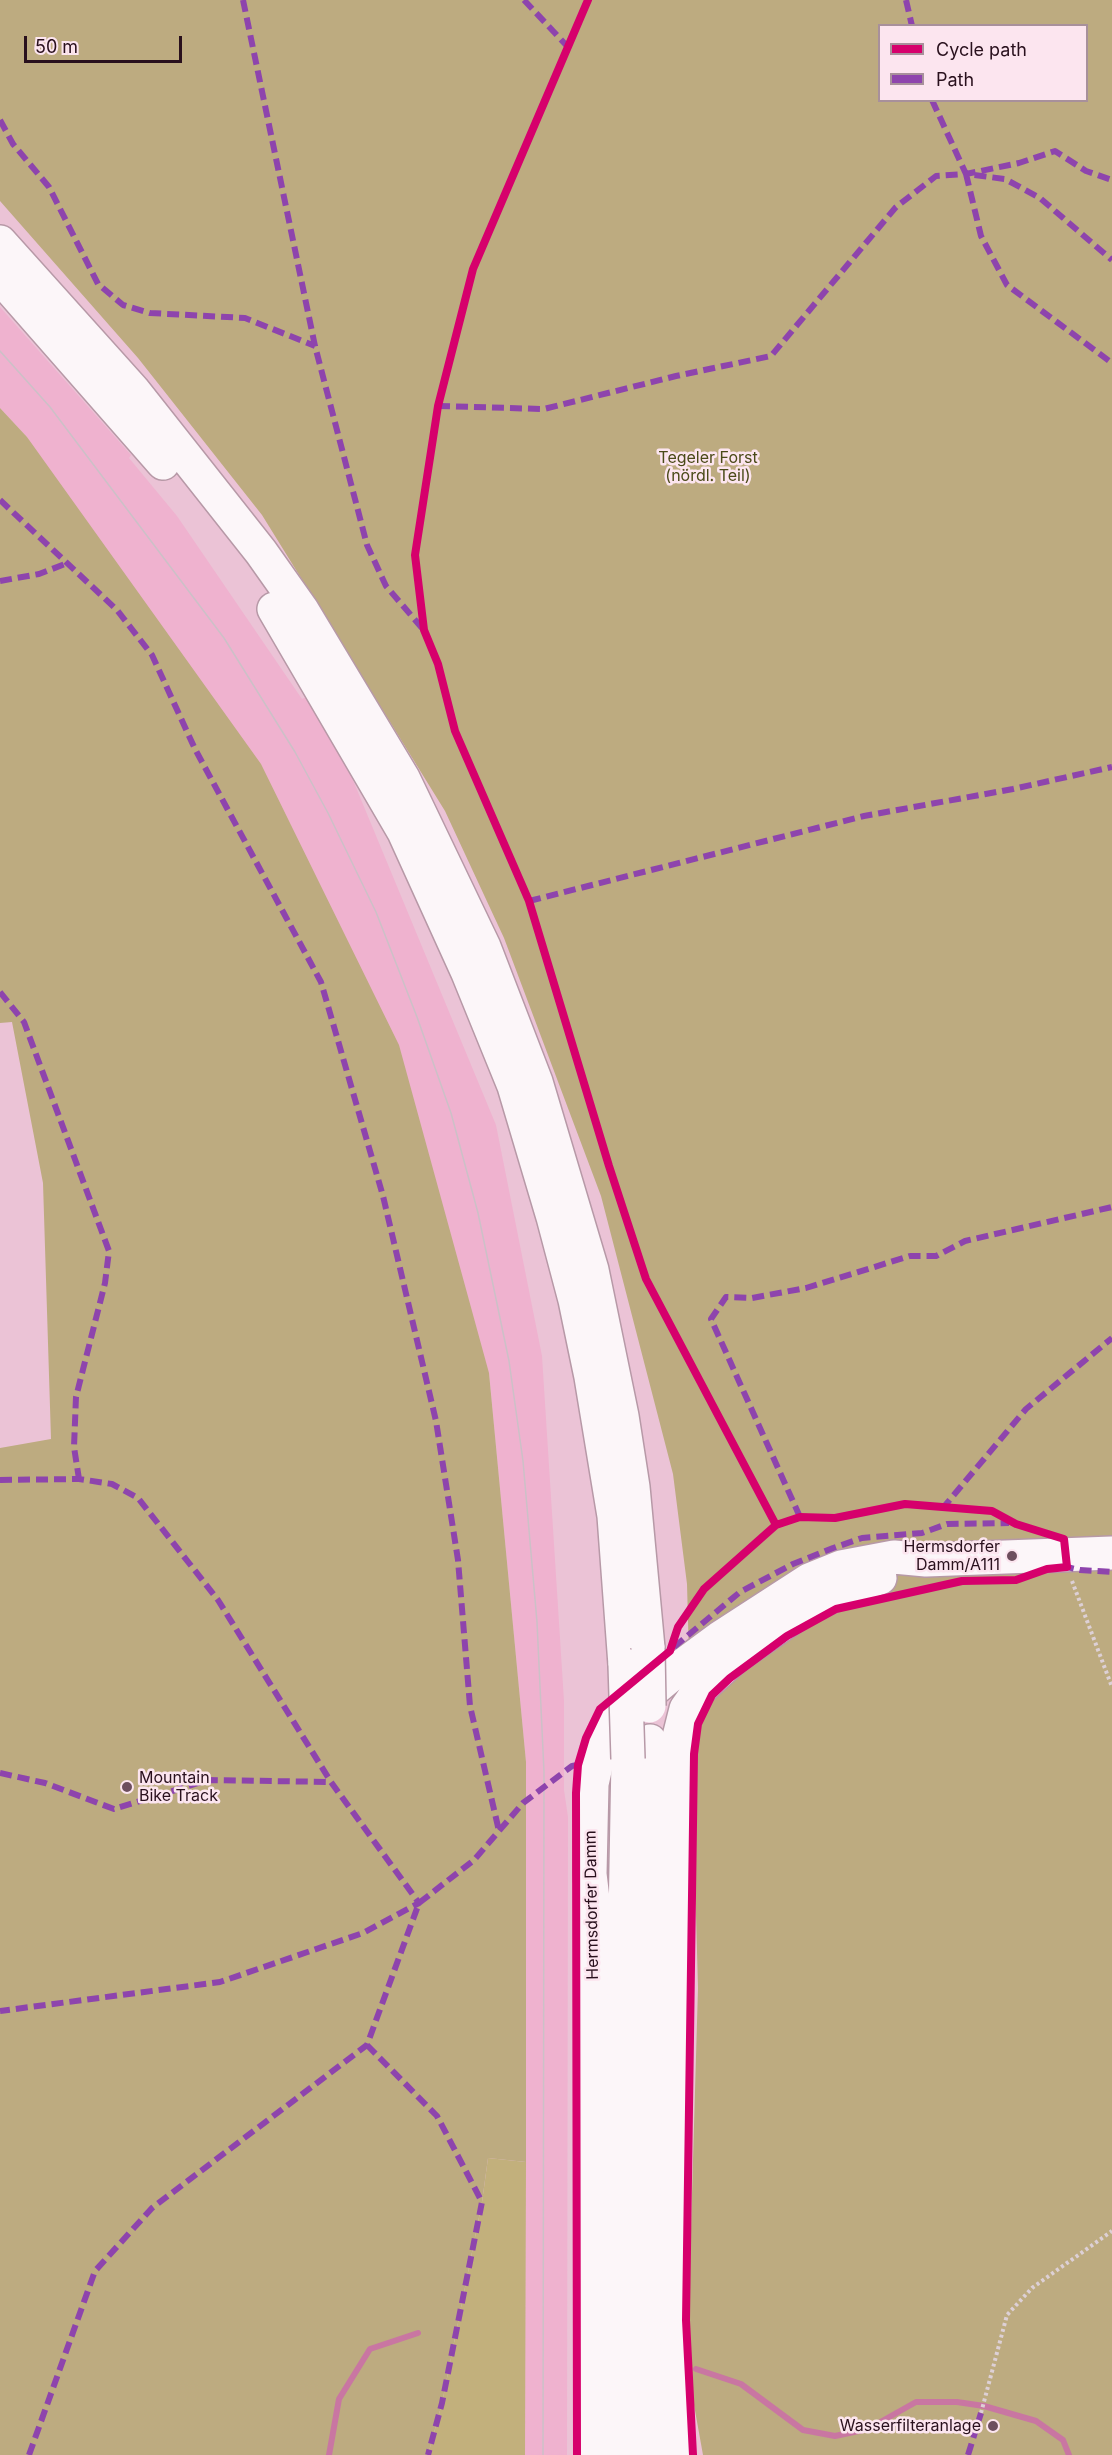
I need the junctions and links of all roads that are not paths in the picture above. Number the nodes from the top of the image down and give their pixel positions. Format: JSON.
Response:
{"nodes":[{"id":1,"x":0,"y":242,"type":"edge"},
{"id":2,"x":0,"y":277,"type":"edge"},
{"id":3,"x":1112,"y":1553,"type":"edge"},
{"id":4,"x":926,"y":1560,"type":"junction"},
{"id":5,"x":636,"y":1656,"type":"junction"},
{"id":6,"x":623,"y":2452,"type":"edge"},
{"id":7,"x":677,"y":2455,"type":"edge"}],
"edges":[{"from":1,"to":5,"type":"main road"},
{"from":2,"to":5,"type":"main road"},
{"from":3,"to":4,"type":"main road","name":"Hermsdorfer Damm"},
{"from":4,"to":6,"type":"main road","name":"Hermsdorfer Damm"},
{"from":4,"to":7,"type":"main road","name":"Hermsdorfer Damm"},
{"from":5,"to":6,"type":"main road","bridge":true}]}
